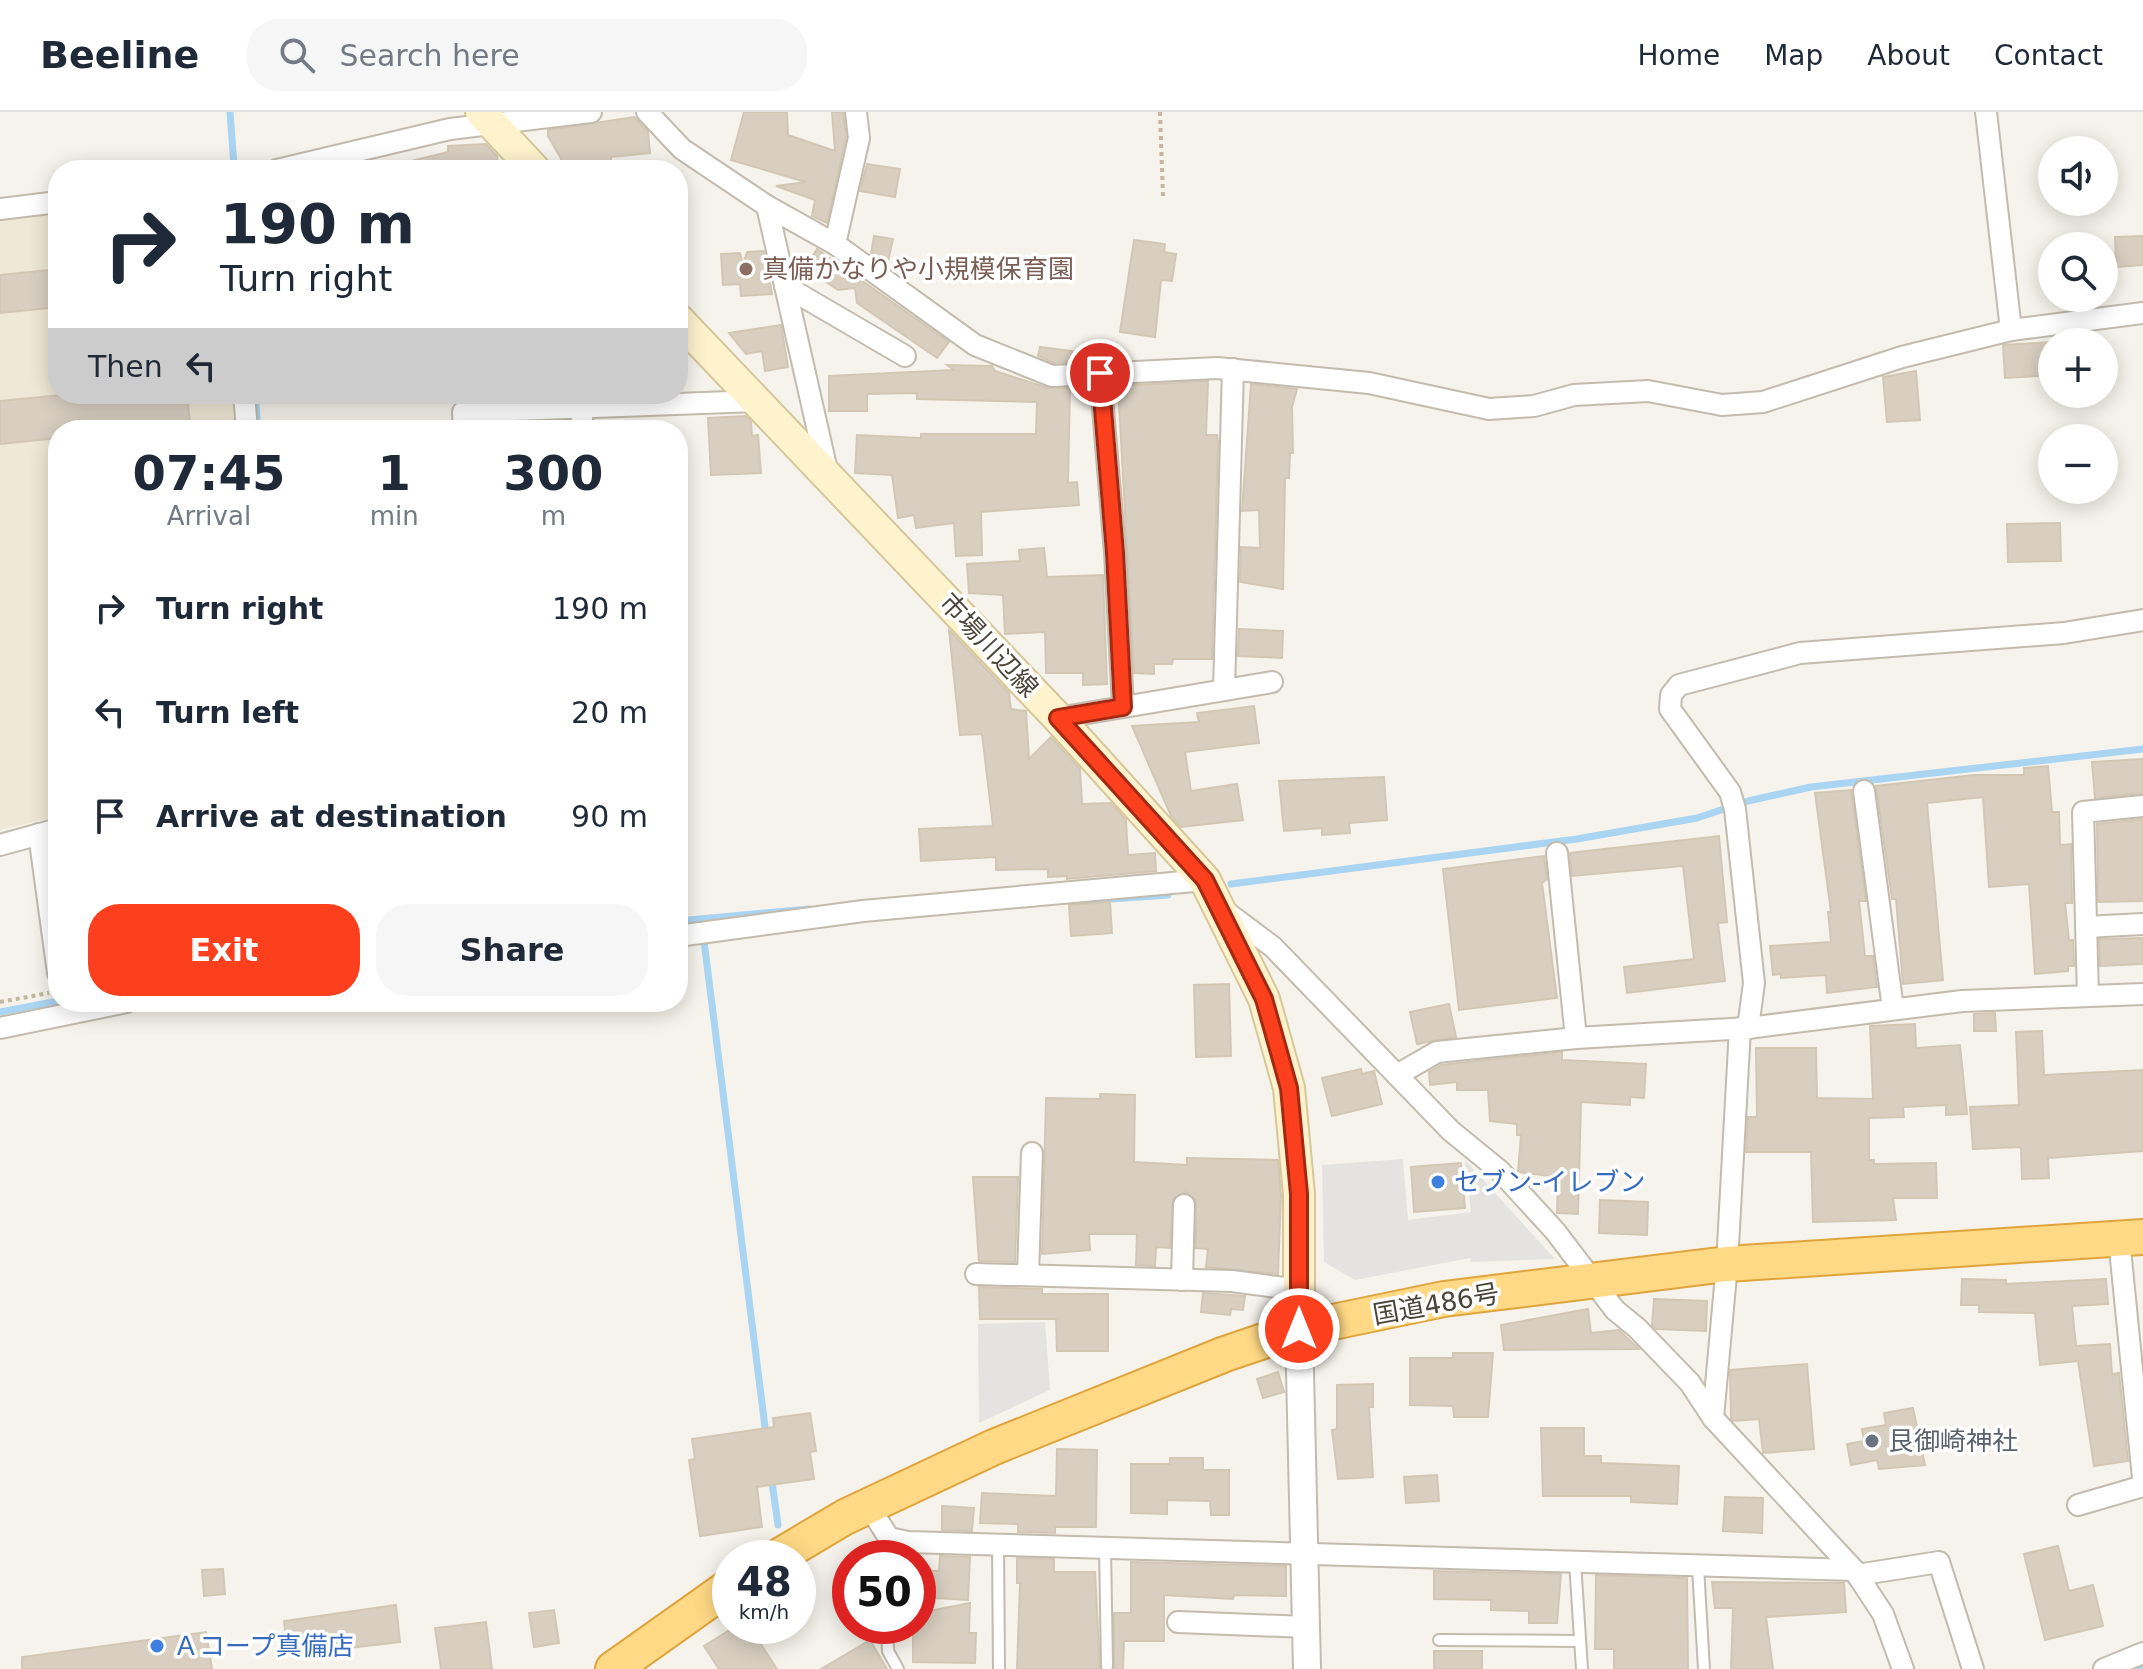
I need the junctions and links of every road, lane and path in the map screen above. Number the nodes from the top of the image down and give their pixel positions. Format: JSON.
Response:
{"nodes":[{"id":1,"x":591,"y":112,"type":"edge"},
{"id":2,"x":647,"y":112,"type":"edge"},
{"id":3,"x":856,"y":112,"type":"edge"},
{"id":4,"x":1160,"y":112,"type":"edge"},
{"id":5,"x":1986,"y":112,"type":"edge"},
{"id":6,"x":487,"y":119,"type":"edge"},
{"id":7,"x":319,"y":160,"type":"edge"},
{"id":8,"x":526,"y":160,"type":"edge"},
{"id":9,"x":1163,"y":196,"type":"dead end"},
{"id":10,"x":48,"y":203,"type":"edge"},
{"id":11,"x":767,"y":206,"type":"junction"},
{"id":12,"x":0,"y":209,"type":"edge"},
{"id":13,"x":835,"y":244,"type":"junction"},
{"id":14,"x":785,"y":286,"type":"junction"},
{"id":15,"x":2143,"y":313,"type":"edge"},
{"id":16,"x":2011,"y":330,"type":"junction"},
{"id":17,"x":688,"y":333,"type":"edge"},
{"id":18,"x":905,"y":356,"type":"dead end"},
{"id":19,"x":1233,"y":369,"type":"junction"},
{"id":20,"x":1100,"y":373,"type":"junction"},
{"id":21,"x":756,"y":401,"type":"junction"},
{"id":22,"x":688,"y":403,"type":"edge"},
{"id":23,"x":668,"y":404,"type":"edge"},
{"id":24,"x":581,"y":407,"type":"junction"},
{"id":25,"x":463,"y":420,"type":"edge"},
{"id":26,"x":582,"y":420,"type":"edge"},
{"id":27,"x":828,"y":476,"type":"junction"},
{"id":28,"x":2143,"y":620,"type":"edge"},
{"id":29,"x":1272,"y":682,"type":"dead end"},
{"id":30,"x":1224,"y":690,"type":"junction"},
{"id":31,"x":1123,"y":707,"type":"junction"},
{"id":32,"x":1058,"y":718,"type":"junction"},
{"id":33,"x":1864,"y":791,"type":"dead end"},
{"id":34,"x":2143,"y":806,"type":"edge"},
{"id":35,"x":48,"y":832,"type":"edge"},
{"id":36,"x":0,"y":845,"type":"edge"},
{"id":37,"x":1557,"y":853,"type":"dead end"},
{"id":38,"x":1205,"y":880,"type":"junction"},
{"id":39,"x":1221,"y":908,"type":"junction"},
{"id":40,"x":2143,"y":924,"type":"edge"},
{"id":41,"x":2086,"y":927,"type":"junction"},
{"id":42,"x":688,"y":935,"type":"edge"},
{"id":43,"x":2143,"y":994,"type":"edge"},
{"id":44,"x":2088,"y":996,"type":"junction"},
{"id":45,"x":0,"y":1002,"type":"edge"},
{"id":46,"x":48,"y":1004,"type":"edge"},
{"id":47,"x":1893,"y":1009,"type":"junction"},
{"id":48,"x":48,"y":1010,"type":"edge"},
{"id":49,"x":0,"y":1028,"type":"edge"},
{"id":50,"x":1744,"y":1028,"type":"junction"},
{"id":51,"x":1576,"y":1038,"type":"junction"},
{"id":52,"x":1397,"y":1075,"type":"junction"},
{"id":53,"x":1032,"y":1153,"type":"dead end"},
{"id":54,"x":1184,"y":1205,"type":"dead end"},
{"id":55,"x":2131,"y":1238,"type":"edge"},
{"id":56,"x":1727,"y":1264,"type":"junction"},
{"id":57,"x":976,"y":1274,"type":"dead end"},
{"id":58,"x":1028,"y":1275,"type":"junction"},
{"id":59,"x":1182,"y":1280,"type":"junction"},
{"id":60,"x":1591,"y":1281,"type":"junction"},
{"id":61,"x":1299,"y":1290,"type":"junction"},
{"id":62,"x":1299,"y":1329,"type":"junction"},
{"id":63,"x":1713,"y":1418,"type":"junction"},
{"id":64,"x":2143,"y":1478,"type":"edge"},
{"id":65,"x":2143,"y":1486,"type":"edge"},
{"id":66,"x":868,"y":1505,"type":"junction"},
{"id":67,"x":2078,"y":1505,"type":"dead end"},
{"id":68,"x":807,"y":1540,"type":"edge"},
{"id":69,"x":884,"y":1540,"type":"edge"},
{"id":70,"x":936,"y":1542,"type":"edge"},
{"id":71,"x":998,"y":1543,"type":"junction"},
{"id":72,"x":1105,"y":1546,"type":"junction"},
{"id":73,"x":1304,"y":1554,"type":"junction"},
{"id":74,"x":1575,"y":1562,"type":"junction"},
{"id":75,"x":1698,"y":1567,"type":"junction"},
{"id":76,"x":1856,"y":1572,"type":"junction"},
{"id":77,"x":712,"y":1599,"type":"edge"},
{"id":78,"x":1178,"y":1622,"type":"dead end"},
{"id":79,"x":1306,"y":1627,"type":"junction"},
{"id":80,"x":1439,"y":1640,"type":"dead end"},
{"id":81,"x":1580,"y":1641,"type":"junction"},
{"id":82,"x":888,"y":1644,"type":"edge"},
{"id":83,"x":2143,"y":1653,"type":"edge"},
{"id":84,"x":1107,"y":1666,"type":"dead end"},
{"id":85,"x":613,"y":1669,"type":"edge"},
{"id":86,"x":898,"y":1669,"type":"edge"},
{"id":87,"x":999,"y":1669,"type":"edge"},
{"id":88,"x":1307,"y":1669,"type":"edge"},
{"id":89,"x":1582,"y":1669,"type":"edge"},
{"id":90,"x":1704,"y":1669,"type":"edge"},
{"id":91,"x":1903,"y":1669,"type":"edge"},
{"id":92,"x":1973,"y":1669,"type":"edge"},
{"id":93,"x":2104,"y":1669,"type":"edge"}],
"edges":[{"from":1,"to":6,"type":"street"},
{"from":2,"to":11,"type":"street"},
{"from":3,"to":13,"type":"street"},
{"from":4,"to":9,"type":"path"},
{"from":5,"to":16,"type":"street"},
{"from":6,"to":7,"type":"street"},
{"from":6,"to":8,"type":"main road"},
{"from":10,"to":12,"type":"street"},
{"from":11,"to":13,"type":"street"},
{"from":11,"to":14,"type":"street"},
{"from":13,"to":20,"type":"street"},
{"from":14,"to":18,"type":"street"},
{"from":14,"to":27,"type":"street"},
{"from":15,"to":16,"type":"street"},
{"from":16,"to":19,"type":"street"},
{"from":17,"to":21,"type":"main road","name":"市場川辺線"},
{"from":19,"to":20,"type":"street"},
{"from":19,"to":30,"type":"street"},
{"from":20,"to":31,"type":"street"},
{"from":21,"to":22,"type":"street"},
{"from":21,"to":27,"type":"main road","name":"市場川辺線"},
{"from":23,"to":24,"type":"street"},
{"from":24,"to":25,"type":"street"},
{"from":24,"to":26,"type":"street"},
{"from":27,"to":32,"type":"main road","name":"市場川辺線"},
{"from":28,"to":50,"type":"street"},
{"from":29,"to":30,"type":"street"},
{"from":30,"to":31,"type":"street"},
{"from":31,"to":32,"type":"street"},
{"from":32,"to":38,"type":"main road","name":"市場川辺線"},
{"from":33,"to":47,"type":"street"},
{"from":34,"to":41,"type":"street"},
{"from":35,"to":36,"type":"street"},
{"from":37,"to":51,"type":"street"},
{"from":38,"to":39,"type":"main road","name":"市場川辺線"},
{"from":38,"to":42,"type":"street"},
{"from":39,"to":52,"type":"street"},
{"from":39,"to":61,"type":"main road","name":"市場川辺線"},
{"from":40,"to":41,"type":"street"},
{"from":41,"to":44,"type":"street"},
{"from":43,"to":44,"type":"street"},
{"from":44,"to":47,"type":"street"},
{"from":45,"to":46,"type":"path"},
{"from":47,"to":50,"type":"street"},
{"from":48,"to":49,"type":"street"},
{"from":50,"to":51,"type":"street"},
{"from":50,"to":56,"type":"street"},
{"from":51,"to":52,"type":"street"},
{"from":52,"to":60,"type":"street"},
{"from":53,"to":58,"type":"street"},
{"from":54,"to":59,"type":"street"},
{"from":55,"to":56,"type":"highway","name":"国道486号"},
{"from":55,"to":64,"type":"street"},
{"from":56,"to":60,"type":"highway","name":"国道486号"},
{"from":56,"to":63,"type":"street"},
{"from":57,"to":58,"type":"street"},
{"from":58,"to":59,"type":"street"},
{"from":59,"to":61,"type":"street"},
{"from":60,"to":62,"type":"highway","name":"国道486号"},
{"from":60,"to":63,"type":"street"},
{"from":61,"to":62,"type":"main road","name":"市場川辺線"},
{"from":62,"to":66,"type":"highway","name":"国道486号"},
{"from":62,"to":73,"type":"street"},
{"from":63,"to":76,"type":"street"},
{"from":65,"to":67,"type":"street"},
{"from":66,"to":68,"type":"highway","name":"国道486号"},
{"from":66,"to":69,"type":"street"},
{"from":70,"to":71,"type":"street"},
{"from":71,"to":72,"type":"street"},
{"from":71,"to":87,"type":"lane"},
{"from":72,"to":73,"type":"street"},
{"from":72,"to":84,"type":"lane"},
{"from":73,"to":74,"type":"street"},
{"from":73,"to":79,"type":"street"},
{"from":74,"to":75,"type":"street"},
{"from":74,"to":81,"type":"lane"},
{"from":75,"to":76,"type":"street"},
{"from":75,"to":90,"type":"lane"},
{"from":76,"to":91,"type":"street"},
{"from":76,"to":92,"type":"street"},
{"from":77,"to":85,"type":"highway"},
{"from":78,"to":79,"type":"street"},
{"from":79,"to":88,"type":"street"},
{"from":80,"to":81,"type":"lane"},
{"from":81,"to":89,"type":"lane"},
{"from":82,"to":86,"type":"lane"},
{"from":83,"to":93,"type":"street"}]}
